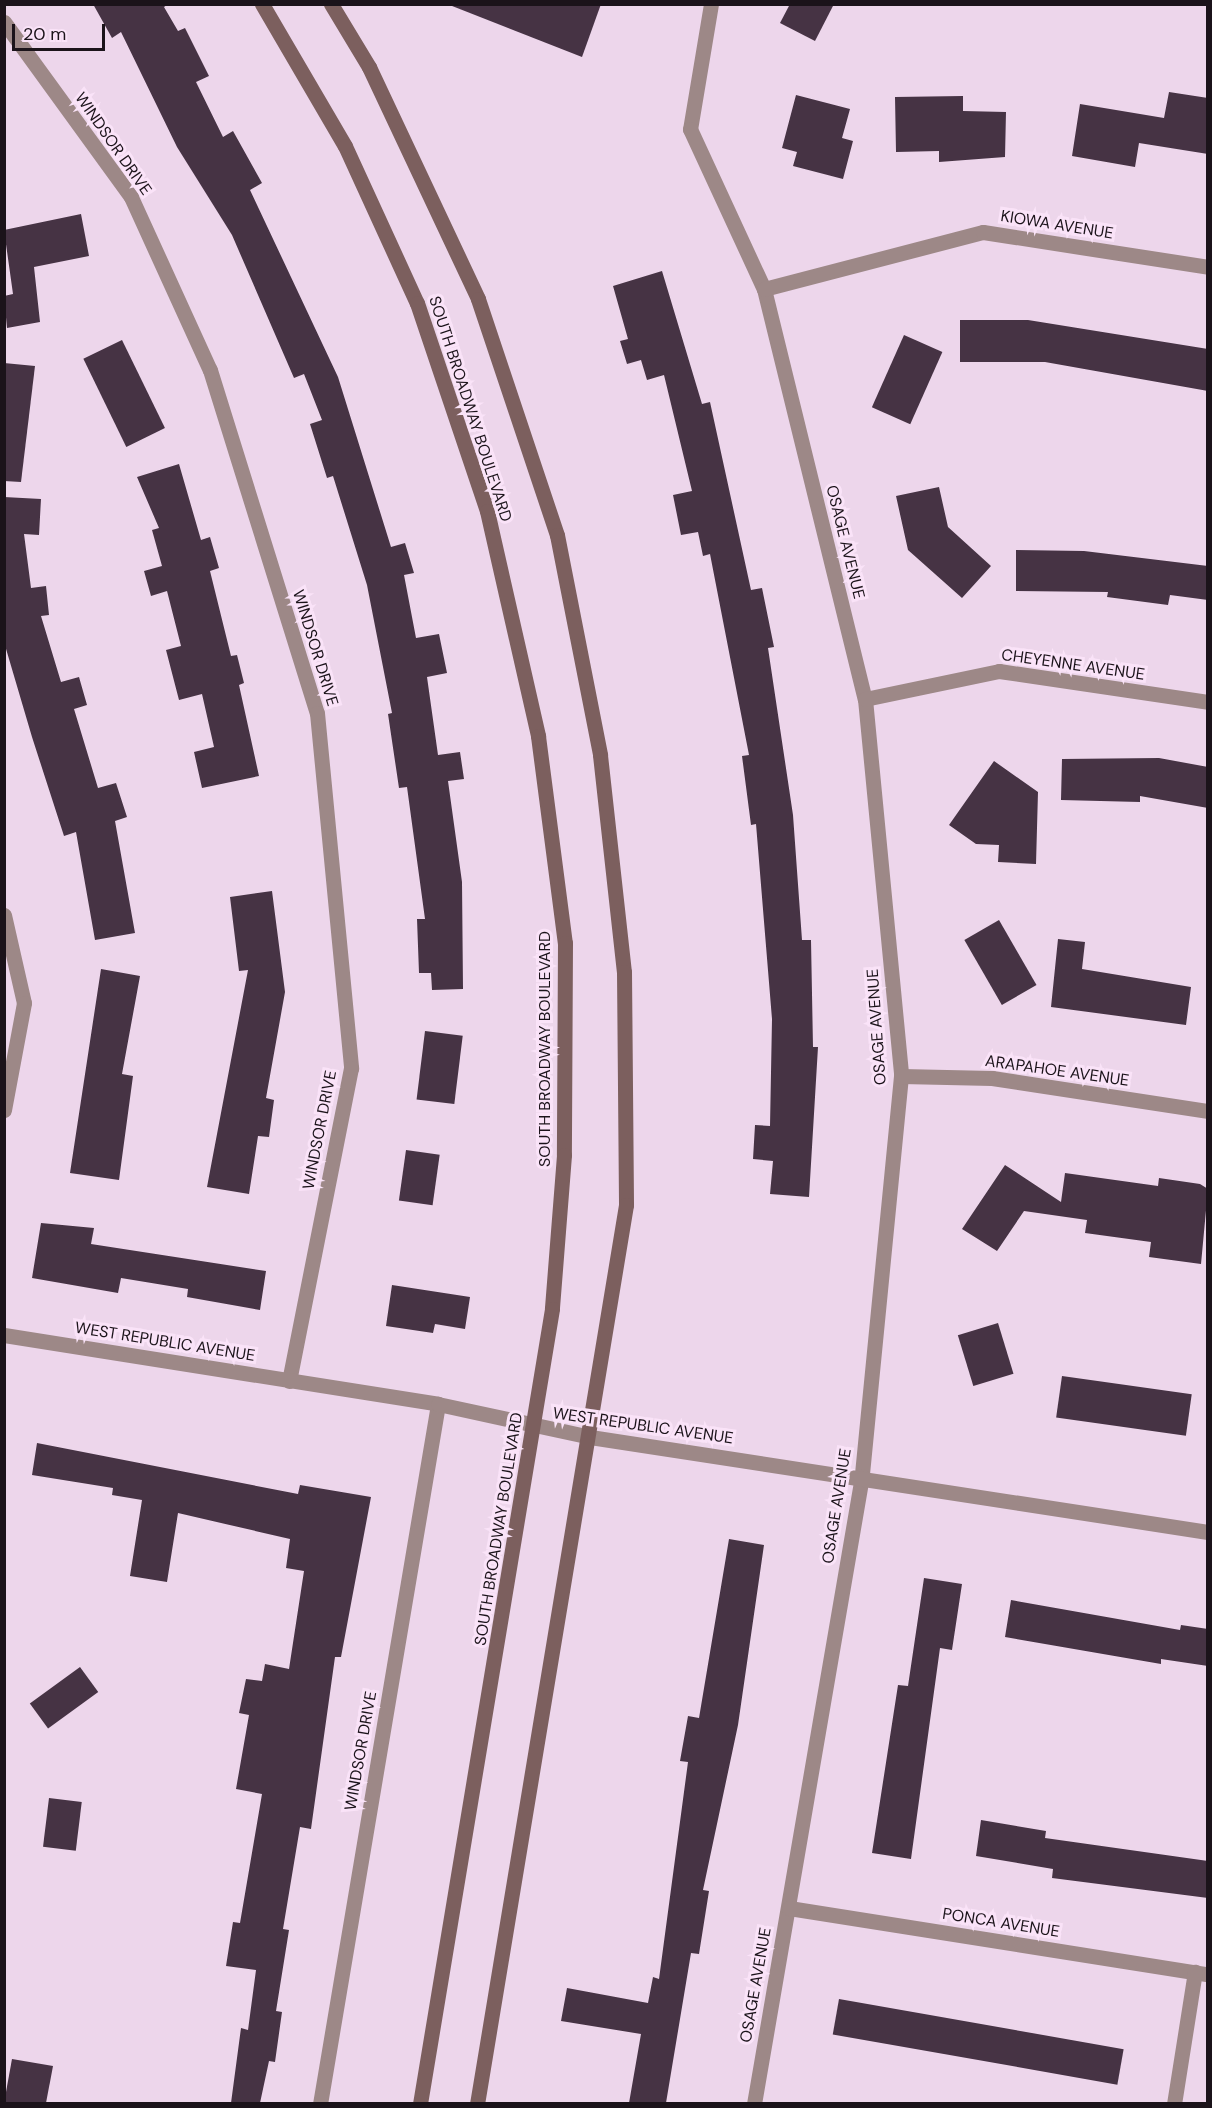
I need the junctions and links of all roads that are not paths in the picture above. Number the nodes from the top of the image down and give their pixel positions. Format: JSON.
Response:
{"nodes":[{"id":1,"x":262,"y":4,"type":"edge"},
{"id":2,"x":331,"y":4,"type":"edge"},
{"id":3,"x":711,"y":4,"type":"edge"},
{"id":4,"x":6,"y":30,"type":"edge"},
{"id":5,"x":1208,"y":267,"type":"edge"},
{"id":6,"x":764,"y":289,"type":"junction"},
{"id":7,"x":865,"y":699,"type":"junction"},
{"id":8,"x":1208,"y":702,"type":"edge"},
{"id":9,"x":4,"y":915,"type":"edge"},
{"id":10,"x":901,"y":1076,"type":"junction"},
{"id":11,"x":4,"y":1110,"type":"edge"},
{"id":12,"x":1208,"y":1111,"type":"edge"},
{"id":13,"x":4,"y":1335,"type":"edge"},
{"id":14,"x":289,"y":1381,"type":"junction"},
{"id":15,"x":438,"y":1404,"type":"junction"},
{"id":16,"x":533,"y":1427,"type":"junction"},
{"id":17,"x":590,"y":1437,"type":"junction"},
{"id":18,"x":862,"y":1476,"type":"junction"},
{"id":19,"x":1208,"y":1532,"type":"edge"},
{"id":20,"x":789,"y":1908,"type":"junction"},
{"id":21,"x":1201,"y":1973,"type":"edge"},
{"id":22,"x":320,"y":2103,"type":"edge"},
{"id":23,"x":420,"y":2103,"type":"edge"},
{"id":24,"x":477,"y":2103,"type":"edge"},
{"id":25,"x":754,"y":2103,"type":"edge"},
{"id":26,"x":1174,"y":2103,"type":"edge"}],
"edges":[{"from":1,"to":16,"type":"main road","name":"SOUTH BROADWAY BOULEVARD"},
{"from":2,"to":17,"type":"main road"},
{"from":3,"to":6,"type":"street","name":"OSAGE AVENUE"},
{"from":4,"to":14,"type":"street","name":"WINDSOR DRIVE"},
{"from":5,"to":6,"type":"street","name":"KIOWA AVENUE"},
{"from":6,"to":7,"type":"street","name":"OSAGE AVENUE"},
{"from":7,"to":8,"type":"street","name":"CHEYENNE AVENUE"},
{"from":7,"to":10,"type":"street","name":"OSAGE AVENUE"},
{"from":9,"to":11,"type":"street"},
{"from":10,"to":12,"type":"street","name":"ARAPAHOE AVENUE"},
{"from":10,"to":18,"type":"street","name":"OSAGE AVENUE"},
{"from":13,"to":14,"type":"street","name":"WEST REPUBLIC AVENUE"},
{"from":14,"to":15,"type":"street","name":"WEST REPUBLIC AVENUE"},
{"from":15,"to":16,"type":"street","name":"WEST REPUBLIC AVENUE"},
{"from":15,"to":22,"type":"street","name":"WINDSOR DRIVE"},
{"from":16,"to":17,"type":"street","name":"WEST REPUBLIC AVENUE"},
{"from":16,"to":23,"type":"main road","name":"SOUTH BROADWAY BOULEVARD"},
{"from":17,"to":18,"type":"street","name":"WEST REPUBLIC AVENUE"},
{"from":17,"to":24,"type":"main road"},
{"from":18,"to":19,"type":"street","name":"WEST REPUBLIC AVENUE"},
{"from":18,"to":20,"type":"street","name":"OSAGE AVENUE"},
{"from":20,"to":21,"type":"street","name":"PONCA AVENUE"},
{"from":20,"to":25,"type":"street","name":"OSAGE AVENUE"},
{"from":21,"to":26,"type":"street"}]}
